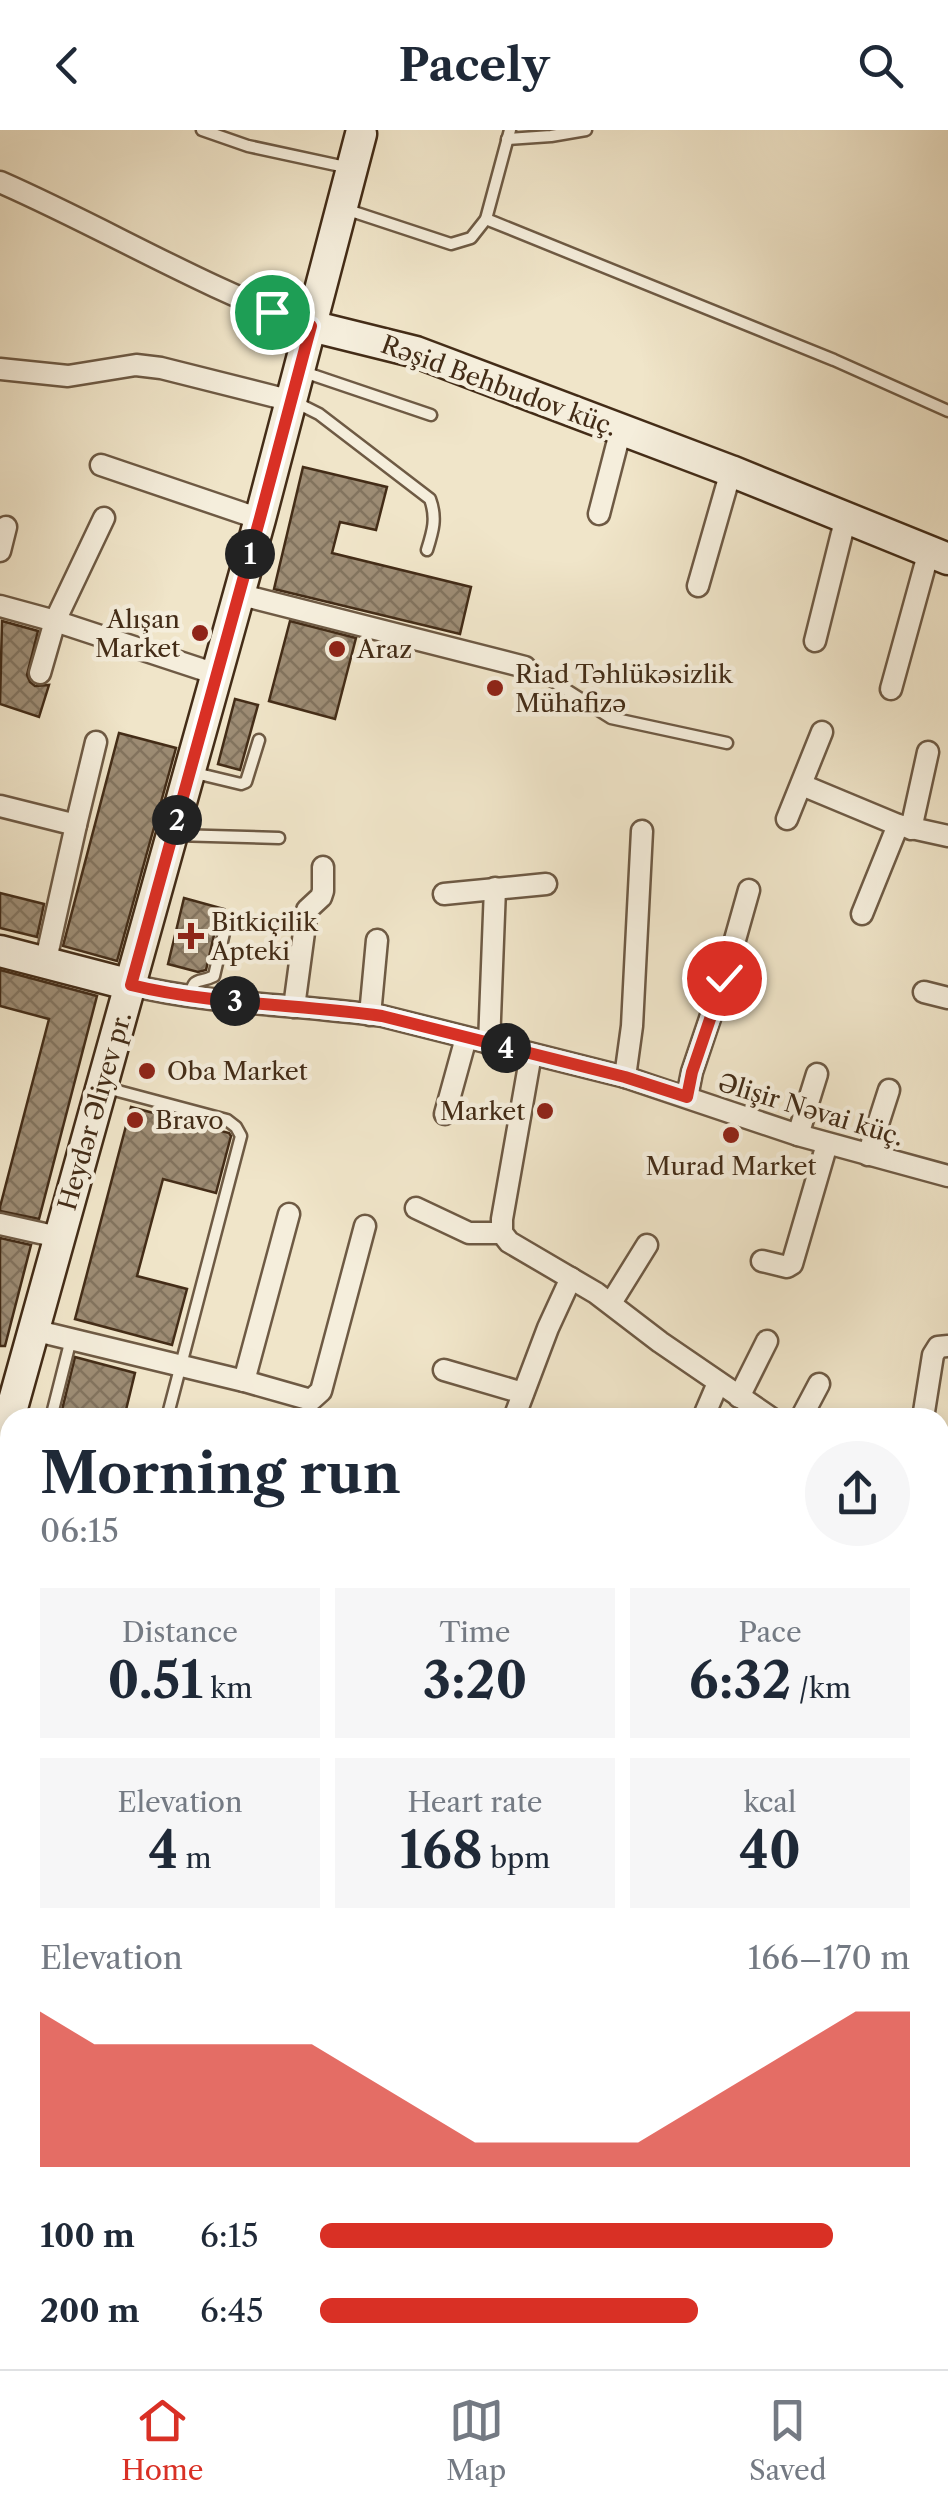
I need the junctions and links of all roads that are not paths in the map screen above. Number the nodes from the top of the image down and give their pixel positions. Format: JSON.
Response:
{"nodes":[{"id":1,"x":202,"y":130,"type":"edge"},
{"id":2,"x":586,"y":130,"type":"edge"},
{"id":3,"x":359,"y":131,"type":"edge"},
{"id":4,"x":508,"y":135,"type":"edge"},
{"id":5,"x":351,"y":168,"type":"junction"},
{"id":6,"x":0,"y":182,"type":"edge"},
{"id":7,"x":340,"y":208,"type":"junction"},
{"id":8,"x":486,"y":219,"type":"junction"},
{"id":9,"x":311,"y":326,"type":"junction"},
{"id":10,"x":0,"y":368,"type":"edge"},
{"id":11,"x":300,"y":370,"type":"junction"},
{"id":12,"x":292,"y":401,"type":"junction"},
{"id":13,"x":948,"y":411,"type":"edge"},
{"id":14,"x":431,"y":414,"type":"dead end"},
{"id":15,"x":621,"y":429,"type":"junction"},
{"id":16,"x":101,"y":465,"type":"dead end"},
{"id":17,"x":731,"y":471,"type":"junction"},
{"id":18,"x":599,"y":514,"type":"dead end"},
{"id":19,"x":846,"y":516,"type":"junction"},
{"id":20,"x":104,"y":518,"type":"dead end"},
{"id":21,"x":260,"y":518,"type":"junction"},
{"id":22,"x":6,"y":527,"type":"dead end"},
{"id":23,"x":427,"y":550,"type":"dead end"},
{"id":24,"x":0,"y":551,"type":"edge"},
{"id":25,"x":938,"y":555,"type":"edge"},
{"id":26,"x":698,"y":586,"type":"dead end"},
{"id":27,"x":238,"y":594,"type":"junction"},
{"id":28,"x":0,"y":606,"type":"edge"},
{"id":29,"x":55,"y":621,"type":"junction"},
{"id":30,"x":816,"y":641,"type":"dead end"},
{"id":31,"x":524,"y":667,"type":"joint"},
{"id":32,"x":40,"y":673,"type":"dead end"},
{"id":33,"x":216,"y":674,"type":"junction"},
{"id":34,"x":891,"y":689,"type":"dead end"},
{"id":35,"x":822,"y":732,"type":"dead end"},
{"id":36,"x":259,"y":740,"type":"dead end"},
{"id":37,"x":96,"y":742,"type":"dead end"},
{"id":38,"x":727,"y":743,"type":"dead end"},
{"id":39,"x":928,"y":752,"type":"dead end"},
{"id":40,"x":190,"y":772,"type":"junction"},
{"id":41,"x":802,"y":785,"type":"junction"},
{"id":42,"x":0,"y":806,"type":"edge"},
{"id":43,"x":787,"y":820,"type":"dead end"},
{"id":44,"x":76,"y":825,"type":"junction"},
{"id":45,"x":904,"y":827,"type":"junction"},
{"id":46,"x":642,"y":830,"type":"dead end"},
{"id":47,"x":173,"y":835,"type":"junction"},
{"id":48,"x":948,"y":836,"type":"edge"},
{"id":49,"x":280,"y":838,"type":"dead end"},
{"id":50,"x":323,"y":867,"type":"dead end"},
{"id":51,"x":546,"y":884,"type":"dead end"},
{"id":52,"x":496,"y":888,"type":"junction"},
{"id":53,"x":749,"y":890,"type":"dead end"},
{"id":54,"x":444,"y":894,"type":"dead end"},
{"id":55,"x":862,"y":914,"type":"dead end"},
{"id":56,"x":227,"y":920,"type":"dead end"},
{"id":57,"x":376,"y":940,"type":"dead end"},
{"id":58,"x":0,"y":951,"type":"edge"},
{"id":59,"x":45,"y":964,"type":"junction"},
{"id":60,"x":131,"y":985,"type":"junction"},
{"id":61,"x":924,"y":992,"type":"dead end"},
{"id":62,"x":190,"y":997,"type":"junction"},
{"id":63,"x":948,"y":998,"type":"edge"},
{"id":64,"x":294,"y":1007,"type":"junction"},
{"id":65,"x":370,"y":1015,"type":"junction"},
{"id":66,"x":466,"y":1038,"type":"junction"},
{"id":67,"x":489,"y":1044,"type":"junction"},
{"id":68,"x":531,"y":1054,"type":"junction"},
{"id":69,"x":817,"y":1074,"type":"dead end"},
{"id":70,"x":625,"y":1077,"type":"junction"},
{"id":71,"x":102,"y":1087,"type":"junction"},
{"id":72,"x":888,"y":1090,"type":"dead end"},
{"id":73,"x":687,"y":1097,"type":"junction"},
{"id":74,"x":445,"y":1114,"type":"dead end"},
{"id":75,"x":798,"y":1136,"type":"junction"},
{"id":76,"x":827,"y":1144,"type":"junction"},
{"id":77,"x":868,"y":1155,"type":"junction"},
{"id":78,"x":948,"y":1174,"type":"edge"},
{"id":79,"x":416,"y":1208,"type":"dead end"},
{"id":80,"x":289,"y":1214,"type":"dead end"},
{"id":81,"x":0,"y":1224,"type":"edge"},
{"id":82,"x":365,"y":1226,"type":"dead end"},
{"id":83,"x":502,"y":1233,"type":"junction"},
{"id":84,"x":58,"y":1237,"type":"junction"},
{"id":85,"x":647,"y":1246,"type":"dead end"},
{"id":86,"x":762,"y":1261,"type":"dead end"},
{"id":87,"x":571,"y":1278,"type":"junction"},
{"id":88,"x":611,"y":1303,"type":"junction"},
{"id":89,"x":33,"y":1330,"type":"junction"},
{"id":90,"x":71,"y":1339,"type":"junction"},
{"id":91,"x":768,"y":1341,"type":"dead end"},
{"id":92,"x":948,"y":1346,"type":"edge"},
{"id":93,"x":179,"y":1365,"type":"junction"},
{"id":94,"x":444,"y":1370,"type":"dead end"},
{"id":95,"x":244,"y":1382,"type":"junction"},
{"id":96,"x":718,"y":1383,"type":"junction"},
{"id":97,"x":819,"y":1384,"type":"dead end"},
{"id":98,"x":523,"y":1393,"type":"junction"},
{"id":99,"x":740,"y":1397,"type":"junction"},
{"id":100,"x":12,"y":1408,"type":"edge"},
{"id":101,"x":54,"y":1408,"type":"edge"},
{"id":102,"x":169,"y":1408,"type":"edge"},
{"id":103,"x":518,"y":1408,"type":"edge"},
{"id":104,"x":707,"y":1408,"type":"edge"},
{"id":105,"x":756,"y":1408,"type":"edge"},
{"id":106,"x":806,"y":1408,"type":"edge"},
{"id":107,"x":925,"y":1408,"type":"edge"}],
"edges":[{"from":1,"to":5,"type":"lane"},
{"from":2,"to":4,"type":"lane"},
{"from":3,"to":5,"type":"main road","name":"Heydər Əliyev pr."},
{"from":4,"to":8,"type":"lane"},
{"from":5,"to":7,"type":"main road","name":"Heydər Əliyev pr."},
{"from":6,"to":9,"type":"street","name":"Rəşid Behbudov küç."},
{"from":7,"to":8,"type":"lane"},
{"from":7,"to":9,"type":"main road","name":"Heydər Əliyev pr."},
{"from":8,"to":13,"type":"lane"},
{"from":9,"to":11,"type":"main road","name":"Heydər Əliyev pr."},
{"from":9,"to":15,"type":"main road","name":"Rəşid Behbudov küç."},
{"from":10,"to":12,"type":"street"},
{"from":11,"to":12,"type":"main road","name":"Heydər Əliyev pr."},
{"from":11,"to":14,"type":"lane"},
{"from":12,"to":21,"type":"main road","name":"Heydər Əliyev pr."},
{"from":12,"to":23,"type":"lane"},
{"from":15,"to":17,"type":"main road","name":"Rəşid Behbudov küç."},
{"from":15,"to":18,"type":"street"},
{"from":16,"to":21,"type":"street"},
{"from":17,"to":19,"type":"main road","name":"Rəşid Behbudov küç."},
{"from":17,"to":26,"type":"street"},
{"from":19,"to":25,"type":"main road","name":"Rəşid Behbudov küç."},
{"from":19,"to":30,"type":"street"},
{"from":20,"to":29,"type":"street"},
{"from":21,"to":27,"type":"main road","name":"Heydər Əliyev pr."},
{"from":22,"to":24,"type":"street"},
{"from":25,"to":34,"type":"street"},
{"from":27,"to":31,"type":"street"},
{"from":27,"to":33,"type":"main road","name":"Heydər Əliyev pr."},
{"from":28,"to":29,"type":"street"},
{"from":29,"to":32,"type":"street"},
{"from":29,"to":33,"type":"street"},
{"from":31,"to":38,"type":"lane"},
{"from":33,"to":40,"type":"main road","name":"Heydər Əliyev pr."},
{"from":35,"to":41,"type":"street"},
{"from":36,"to":40,"type":"lane"},
{"from":37,"to":44,"type":"street"},
{"from":39,"to":45,"type":"street"},
{"from":40,"to":47,"type":"main road","name":"Heydər Əliyev pr."},
{"from":41,"to":43,"type":"street"},
{"from":41,"to":45,"type":"street"},
{"from":42,"to":44,"type":"street"},
{"from":44,"to":59,"type":"street"},
{"from":45,"to":48,"type":"street"},
{"from":45,"to":55,"type":"street"},
{"from":46,"to":70,"type":"street"},
{"from":47,"to":49,"type":"lane"},
{"from":47,"to":60,"type":"main road","name":"Heydər Əliyev pr."},
{"from":50,"to":64,"type":"street"},
{"from":51,"to":52,"type":"street"},
{"from":52,"to":54,"type":"street"},
{"from":52,"to":67,"type":"street"},
{"from":53,"to":73,"type":"street"},
{"from":56,"to":62,"type":"lane"},
{"from":57,"to":65,"type":"street"},
{"from":58,"to":59,"type":"main road"},
{"from":59,"to":60,"type":"main road"},
{"from":60,"to":62,"type":"street","name":"Əlişir Nəvai küç."},
{"from":60,"to":71,"type":"main road","name":"Heydər Əliyev pr."},
{"from":61,"to":63,"type":"street"},
{"from":62,"to":64,"type":"street","name":"Əlişir Nəvai küç."},
{"from":64,"to":65,"type":"street","name":"Əlişir Nəvai küç."},
{"from":65,"to":66,"type":"street","name":"Əlişir Nəvai küç."},
{"from":66,"to":67,"type":"street","name":"Əlişir Nəvai küç."},
{"from":66,"to":74,"type":"street"},
{"from":67,"to":68,"type":"street","name":"Əlişir Nəvai küç."},
{"from":68,"to":70,"type":"street","name":"Əlişir Nəvai küç."},
{"from":68,"to":83,"type":"street"},
{"from":69,"to":75,"type":"street"},
{"from":70,"to":73,"type":"street","name":"Əlişir Nəvai küç."},
{"from":71,"to":84,"type":"main road","name":"Heydər Əliyev pr."},
{"from":71,"to":93,"type":"lane"},
{"from":72,"to":77,"type":"street"},
{"from":73,"to":75,"type":"street","name":"Əlişir Nəvai küç."},
{"from":75,"to":76,"type":"street","name":"Əlişir Nəvai küç."},
{"from":76,"to":77,"type":"street","name":"Əlişir Nəvai küç."},
{"from":76,"to":86,"type":"street"},
{"from":77,"to":78,"type":"street","name":"Əlişir Nəvai küç."},
{"from":79,"to":83,"type":"street"},
{"from":80,"to":95,"type":"street"},
{"from":81,"to":84,"type":"street"},
{"from":82,"to":95,"type":"street"},
{"from":83,"to":87,"type":"street"},
{"from":84,"to":89,"type":"main road","name":"Heydər Əliyev pr."},
{"from":85,"to":88,"type":"street"},
{"from":87,"to":88,"type":"street"},
{"from":87,"to":98,"type":"street"},
{"from":88,"to":96,"type":"street"},
{"from":89,"to":90,"type":"street"},
{"from":89,"to":100,"type":"main road","name":"Heydər Əliyev pr."},
{"from":90,"to":93,"type":"street"},
{"from":90,"to":101,"type":"lane"},
{"from":91,"to":99,"type":"street"},
{"from":92,"to":107,"type":"street"},
{"from":93,"to":95,"type":"street"},
{"from":93,"to":102,"type":"lane"},
{"from":94,"to":98,"type":"street"},
{"from":96,"to":99,"type":"street"},
{"from":96,"to":104,"type":"street"},
{"from":97,"to":106,"type":"street"},
{"from":98,"to":103,"type":"street"},
{"from":99,"to":105,"type":"street"}]}
